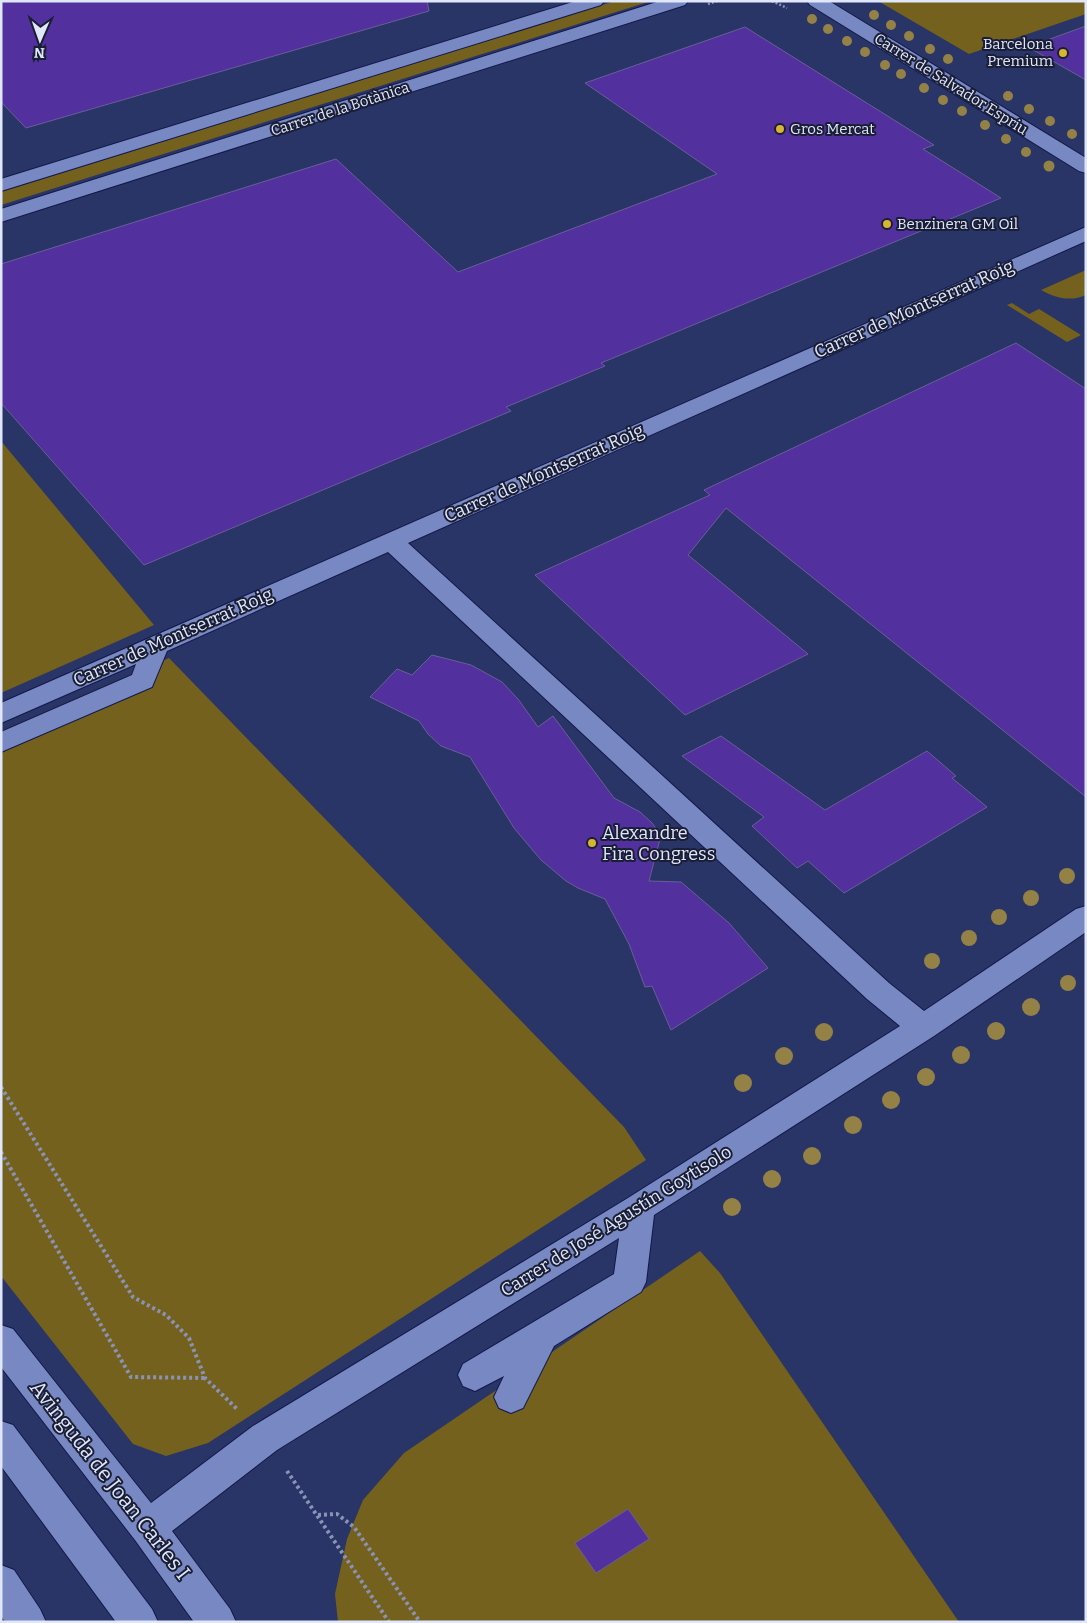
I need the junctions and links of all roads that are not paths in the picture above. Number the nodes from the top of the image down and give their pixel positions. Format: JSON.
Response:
{"nodes":[{"id":1,"x":595,"y":1,"type":"edge"},
{"id":2,"x":679,"y":1,"type":"edge"},
{"id":3,"x":816,"y":1,"type":"edge"},
{"id":4,"x":1086,"y":167,"type":"edge"},
{"id":5,"x":1,"y":185,"type":"edge"},
{"id":6,"x":1,"y":216,"type":"edge"},
{"id":7,"x":1086,"y":233,"type":"edge"},
{"id":8,"x":391,"y":541,"type":"junction"},
{"id":9,"x":156,"y":645,"type":"junction"},
{"id":10,"x":1,"y":714,"type":"edge"},
{"id":11,"x":1,"y":744,"type":"edge"},
{"id":12,"x":1086,"y":917,"type":"edge"},
{"id":13,"x":923,"y":1027,"type":"junction"},
{"id":14,"x":639,"y":1208,"type":"junction"},
{"id":15,"x":542,"y":1334,"type":"junction"},
{"id":16,"x":1,"y":1340,"type":"edge"},
{"id":17,"x":475,"y":1375,"type":"dead end"},
{"id":18,"x":511,"y":1397,"type":"dead end"},
{"id":19,"x":1,"y":1436,"type":"edge"},
{"id":20,"x":148,"y":1528,"type":"junction"},
{"id":21,"x":1,"y":1583,"type":"edge"},
{"id":22,"x":28,"y":1622,"type":"edge"},
{"id":23,"x":139,"y":1622,"type":"edge"},
{"id":24,"x":217,"y":1622,"type":"edge"}],
"edges":[{"from":1,"to":5,"type":"street","name":"Carrer de la Botànica"},
{"from":2,"to":6,"type":"street","name":"Carrer de la Botànica"},
{"from":3,"to":4,"type":"street","name":"Carrer de Salvador Espriu"},
{"from":7,"to":8,"type":"street","name":"Carrer de Montserrat Roig"},
{"from":8,"to":9,"type":"street","name":"Carrer de Montserrat Roig"},
{"from":8,"to":13,"type":"street"},
{"from":9,"to":10,"type":"street","name":"Carrer de Montserrat Roig"},
{"from":9,"to":11,"type":"street"},
{"from":12,"to":13,"type":"street","name":"Carrer de José Agustín Goytisolo"},
{"from":13,"to":14,"type":"street","name":"Carrer de José Agustín Goytisolo"},
{"from":14,"to":15,"type":"street"},
{"from":14,"to":20,"type":"street","name":"Carrer de José Agustín Goytisolo"},
{"from":15,"to":17,"type":"street"},
{"from":15,"to":18,"type":"street"},
{"from":16,"to":20,"type":"street","name":"Avinguda de Joan Carles I"},
{"from":19,"to":23,"type":"street"},
{"from":20,"to":24,"type":"street","name":"Avinguda de Joan Carles I"},
{"from":21,"to":22,"type":"street"}]}
